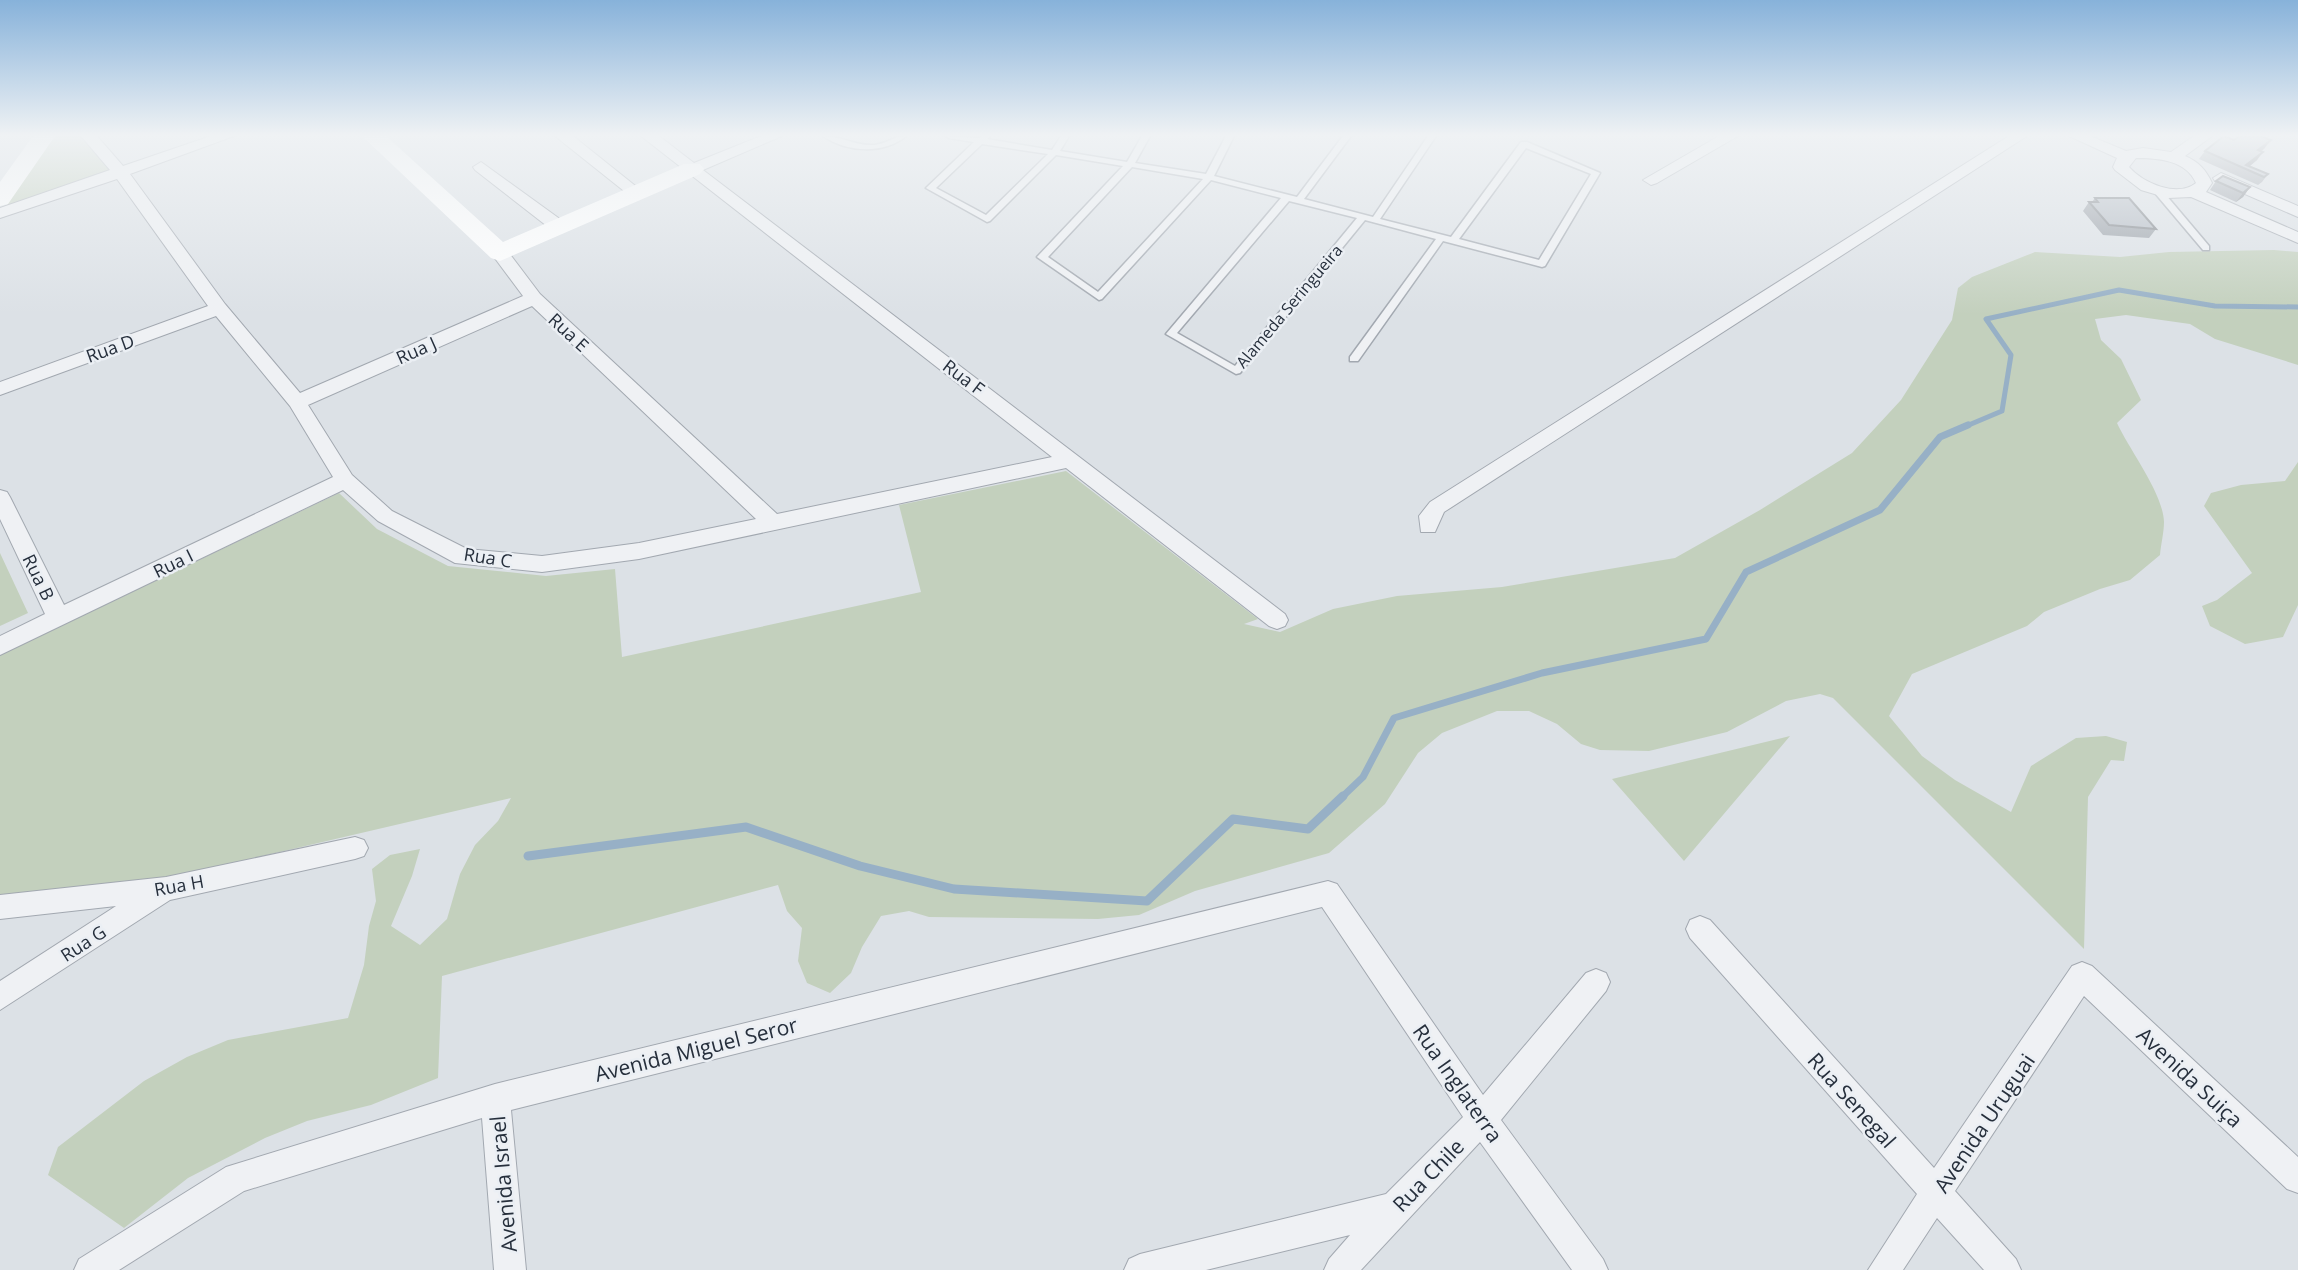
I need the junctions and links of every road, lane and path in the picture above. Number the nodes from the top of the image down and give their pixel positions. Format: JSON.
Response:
{"nodes":[{"id":1,"x":52,"y":195,"type":"edge"},
{"id":2,"x":138,"y":195,"type":"edge"},
{"id":3,"x":437,"y":195,"type":"edge"},
{"id":4,"x":518,"y":195,"type":"edge"},
{"id":5,"x":628,"y":195,"type":"edge"},
{"id":6,"x":726,"y":195,"type":"edge"},
{"id":7,"x":943,"y":195,"type":"edge"},
{"id":8,"x":1011,"y":195,"type":"edge"},
{"id":9,"x":1100,"y":195,"type":"edge"},
{"id":10,"x":1192,"y":195,"type":"edge"},
{"id":11,"x":1280,"y":195,"type":"edge"},
{"id":12,"x":1303,"y":195,"type":"edge"},
{"id":13,"x":1392,"y":195,"type":"edge"},
{"id":14,"x":1486,"y":195,"type":"edge"},
{"id":15,"x":1583,"y":195,"type":"edge"},
{"id":16,"x":1926,"y":195,"type":"edge"},
{"id":17,"x":2161,"y":195,"type":"edge"},
{"id":18,"x":2201,"y":195,"type":"edge"},
{"id":19,"x":2259,"y":195,"type":"edge"},
{"id":20,"x":1287,"y":197,"type":"junction"},
{"id":21,"x":1299,"y":200,"type":"junction"},
{"id":22,"x":2298,"y":212,"type":"edge"},
{"id":23,"x":0,"y":213,"type":"edge"},
{"id":24,"x":1363,"y":217,"type":"junction"},
{"id":25,"x":1375,"y":220,"type":"junction"},
{"id":26,"x":558,"y":226,"type":"junction"},
{"id":27,"x":2295,"y":234,"type":"edge"},
{"id":28,"x":1441,"y":237,"type":"junction"},
{"id":29,"x":1453,"y":241,"type":"junction"},
{"id":30,"x":2206,"y":248,"type":"dead end"},
{"id":31,"x":500,"y":253,"type":"junction"},
{"id":32,"x":534,"y":298,"type":"junction"},
{"id":33,"x":219,"y":308,"type":"junction"},
{"id":34,"x":1354,"y":359,"type":"dead end"},
{"id":35,"x":0,"y":389,"type":"edge"},
{"id":36,"x":297,"y":402,"type":"junction"},
{"id":37,"x":1072,"y":460,"type":"junction"},
{"id":38,"x":345,"y":480,"type":"junction"},
{"id":39,"x":0,"y":497,"type":"edge"},
{"id":40,"x":772,"y":522,"type":"junction"},
{"id":41,"x":1428,"y":527,"type":"dead end"},
{"id":42,"x":59,"y":619,"type":"junction"},
{"id":43,"x":1277,"y":620,"type":"dead end"},
{"id":44,"x":0,"y":646,"type":"edge"},
{"id":45,"x":355,"y":848,"type":"dead end"},
{"id":46,"x":166,"y":889,"type":"junction"},
{"id":47,"x":1328,"y":893,"type":"joint"},
{"id":48,"x":0,"y":907,"type":"edge"},
{"id":49,"x":1700,"y":929,"type":"dead end"},
{"id":50,"x":2082,"y":975,"type":"joint"},
{"id":51,"x":1596,"y":982,"type":"dead end"},
{"id":52,"x":0,"y":997,"type":"edge"},
{"id":53,"x":495,"y":1099,"type":"junction"},
{"id":54,"x":1482,"y":1119,"type":"junction"},
{"id":55,"x":2298,"y":1178,"type":"edge"},
{"id":56,"x":1937,"y":1195,"type":"junction"},
{"id":57,"x":1395,"y":1208,"type":"junction"},
{"id":58,"x":90,"y":1270,"type":"edge"},
{"id":59,"x":510,"y":1270,"type":"edge"},
{"id":60,"x":1140,"y":1270,"type":"edge"},
{"id":61,"x":1340,"y":1270,"type":"edge"},
{"id":62,"x":1592,"y":1270,"type":"edge"},
{"id":63,"x":1884,"y":1270,"type":"edge"},
{"id":64,"x":2005,"y":1270,"type":"edge"}],
"edges":[{"from":1,"to":23,"type":"street"},
{"from":2,"to":33,"type":"street","name":"Rua C"},
{"from":3,"to":31,"type":"street","name":"Rua E"},
{"from":4,"to":26,"type":"street"},
{"from":5,"to":26,"type":"street"},
{"from":6,"to":37,"type":"street","name":"Rua F"},
{"from":7,"to":8,"type":"lane"},
{"from":9,"to":10,"type":"lane"},
{"from":11,"to":20,"type":"lane"},
{"from":12,"to":21,"type":"lane"},
{"from":13,"to":25,"type":"lane"},
{"from":14,"to":29,"type":"lane"},
{"from":15,"to":29,"type":"lane"},
{"from":16,"to":41,"type":"street"},
{"from":17,"to":30,"type":"lane"},
{"from":18,"to":27,"type":"street"},
{"from":19,"to":22,"type":"street"},
{"from":20,"to":21,"type":"lane"},
{"from":20,"to":24,"type":"lane","name":"Alameda Seringueira"},
{"from":21,"to":24,"type":"lane"},
{"from":24,"to":25,"type":"lane"},
{"from":25,"to":28,"type":"lane"},
{"from":26,"to":31,"type":"street"},
{"from":28,"to":29,"type":"lane"},
{"from":28,"to":34,"type":"lane"},
{"from":31,"to":32,"type":"street","name":"Rua E"},
{"from":32,"to":36,"type":"street","name":"Rua J"},
{"from":32,"to":40,"type":"street","name":"Rua E"},
{"from":33,"to":35,"type":"street","name":"Rua D"},
{"from":33,"to":36,"type":"street","name":"Rua C"},
{"from":36,"to":38,"type":"street","name":"Rua C"},
{"from":37,"to":40,"type":"street","name":"Rua C"},
{"from":37,"to":43,"type":"street","name":"Rua F"},
{"from":38,"to":40,"type":"street","name":"Rua C"},
{"from":38,"to":42,"type":"street","name":"Rua I"},
{"from":39,"to":42,"type":"street","name":"Rua B"},
{"from":42,"to":44,"type":"street","name":"Rua I"},
{"from":45,"to":46,"type":"street","name":"Rua H"},
{"from":46,"to":48,"type":"street","name":"Rua H"},
{"from":46,"to":52,"type":"street","name":"Rua G"},
{"from":47,"to":53,"type":"street","name":"Avenida Miguel Seror"},
{"from":47,"to":54,"type":"street","name":"Rua Inglaterra"},
{"from":49,"to":56,"type":"street","name":"Rua Senegal"},
{"from":50,"to":55,"type":"street","name":"Avenida Suiça"},
{"from":50,"to":56,"type":"street","name":"Avenida Uruguai"},
{"from":51,"to":54,"type":"street","name":"Rua Chile"},
{"from":53,"to":58,"type":"street","name":"Avenida Miguel Seror"},
{"from":53,"to":59,"type":"street","name":"Avenida Israel"},
{"from":54,"to":57,"type":"street","name":"Rua Chile"},
{"from":54,"to":62,"type":"street","name":"Rua Inglaterra"},
{"from":56,"to":63,"type":"street","name":"Avenida Uruguai"},
{"from":56,"to":64,"type":"street","name":"Rua Senegal"},
{"from":57,"to":60,"type":"street"},
{"from":57,"to":61,"type":"street","name":"Rua Chile"}]}
